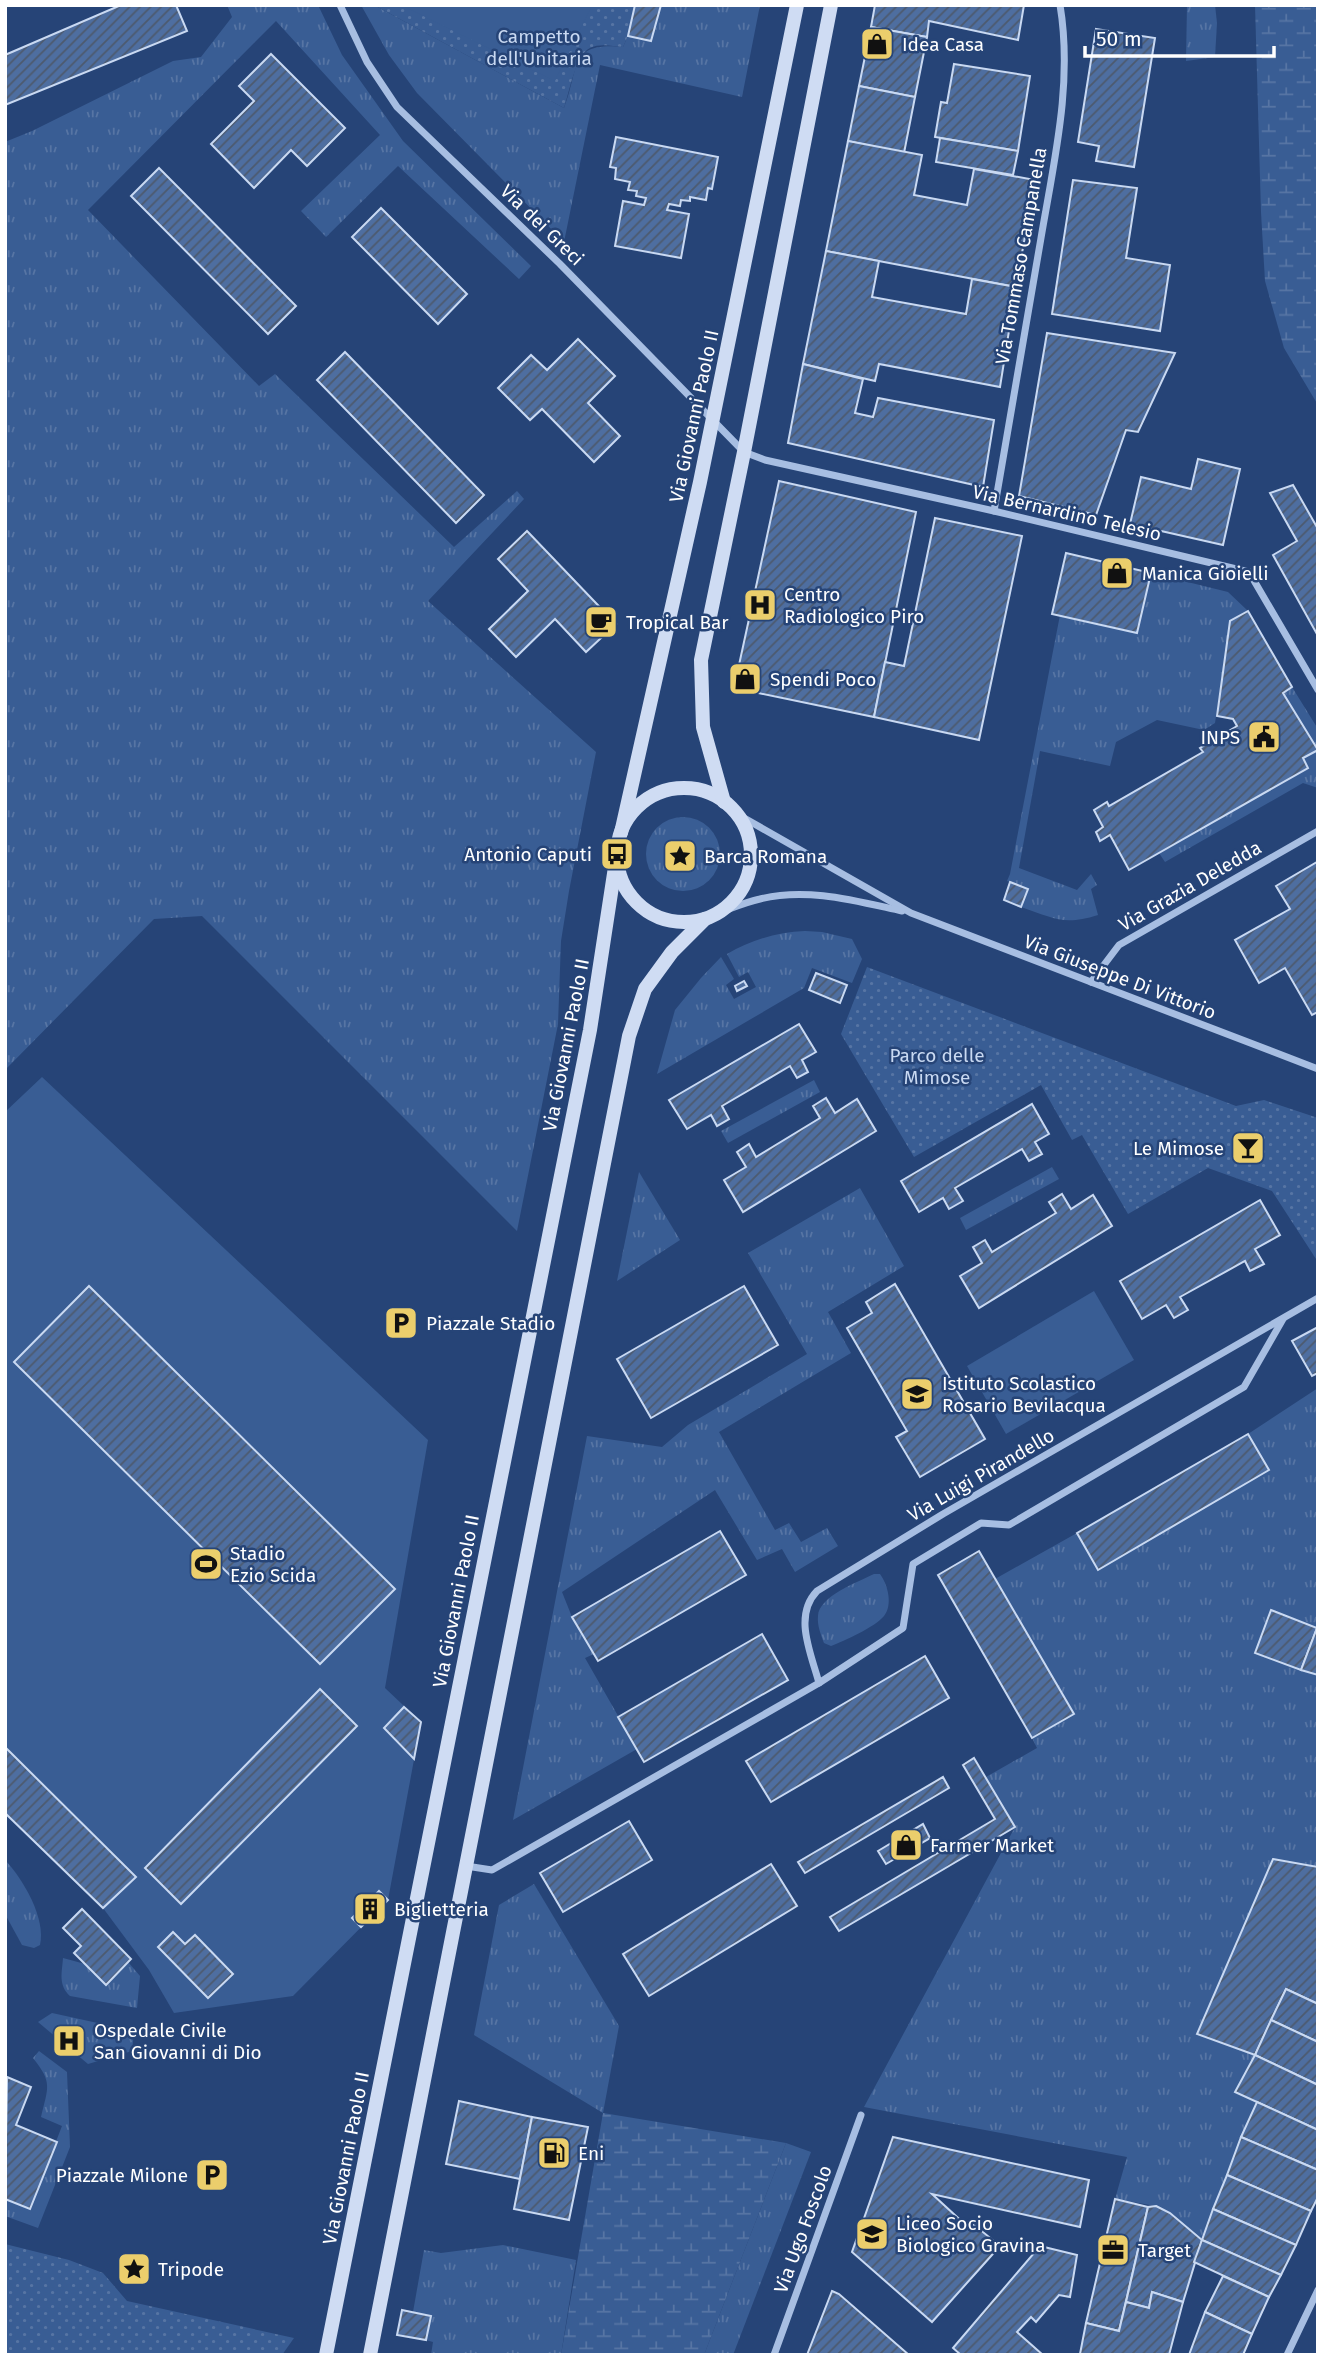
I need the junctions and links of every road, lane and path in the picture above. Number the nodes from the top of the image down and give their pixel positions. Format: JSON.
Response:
{"nodes":[{"id":1,"x":340,"y":5,"type":"edge"},
{"id":2,"x":797,"y":5,"type":"edge"},
{"id":3,"x":831,"y":5,"type":"edge"},
{"id":4,"x":1060,"y":5,"type":"edge"},
{"id":5,"x":712,"y":421,"type":"junction"},
{"id":6,"x":744,"y":452,"type":"junction"},
{"id":7,"x":994,"y":511,"type":"junction"},
{"id":8,"x":1318,"y":690,"type":"edge"},
{"id":9,"x":724,"y":802,"type":"junction"},
{"id":10,"x":737,"y":814,"type":"junction"},
{"id":11,"x":1318,"y":831,"type":"edge"},
{"id":12,"x":621,"y":834,"type":"junction"},
{"id":13,"x":617,"y":854,"type":"junction"},
{"id":14,"x":911,"y":913,"type":"junction"},
{"id":15,"x":711,"y":916,"type":"junction"},
{"id":16,"x":1091,"y":982,"type":"junction"},
{"id":17,"x":1318,"y":1069,"type":"edge"},
{"id":18,"x":1318,"y":1297,"type":"edge"},
{"id":19,"x":1283,"y":1318,"type":"junction"},
{"id":20,"x":819,"y":1683,"type":"junction"},
{"id":21,"x":466,"y":1866,"type":"junction"},
{"id":22,"x":861,"y":2115,"type":"dead end"},
{"id":23,"x":1318,"y":2290,"type":"edge"},
{"id":24,"x":326,"y":2355,"type":"edge"},
{"id":25,"x":370,"y":2355,"type":"edge"},
{"id":26,"x":774,"y":2355,"type":"edge"},
{"id":27,"x":1287,"y":2355,"type":"edge"}],
"edges":[{"from":1,"to":5,"type":"street","name":"Via dei Greci"},
{"from":2,"to":5,"type":"street","name":"Via Giovanni Paolo II"},
{"from":3,"to":6,"type":"street"},
{"from":4,"to":7,"type":"street","name":"Via Tommaso Campanella"},
{"from":5,"to":6,"type":"street","name":"Via dei Greci"},
{"from":5,"to":12,"type":"street","name":"Via Giovanni Paolo II"},
{"from":6,"to":7,"type":"street","name":"Via Bernardino Telesio"},
{"from":6,"to":9,"type":"street"},
{"from":7,"to":8,"type":"street","name":"Via Bernardino Telesio"},
{"from":9,"to":10,"type":"street"},
{"from":9,"to":12,"type":"street"},
{"from":10,"to":14,"type":"street"},
{"from":10,"to":15,"type":"street"},
{"from":11,"to":16,"type":"street","name":"Via Grazia Deledda"},
{"from":12,"to":13,"type":"street"},
{"from":13,"to":15,"type":"street"},
{"from":13,"to":24,"type":"street","name":"Via Giovanni Paolo II"},
{"from":14,"to":15,"type":"street"},
{"from":14,"to":16,"type":"street","name":"Via Giuseppe Di Vittorio"},
{"from":15,"to":21,"type":"street"},
{"from":16,"to":17,"type":"street","name":"Via Giuseppe Di Vittorio"},
{"from":18,"to":19,"type":"street","name":"Via Luigi Pirandello"},
{"from":19,"to":20,"type":"street","name":"Via Luigi Pirandello"},
{"from":19,"to":20,"type":"street","name":"Via Luigi Pirandello"},
{"from":20,"to":21,"type":"street","name":"Via Luigi Pirandello"},
{"from":21,"to":25,"type":"street"},
{"from":22,"to":26,"type":"street","name":"Via Ugo Foscolo"},
{"from":23,"to":27,"type":"street"}]}
